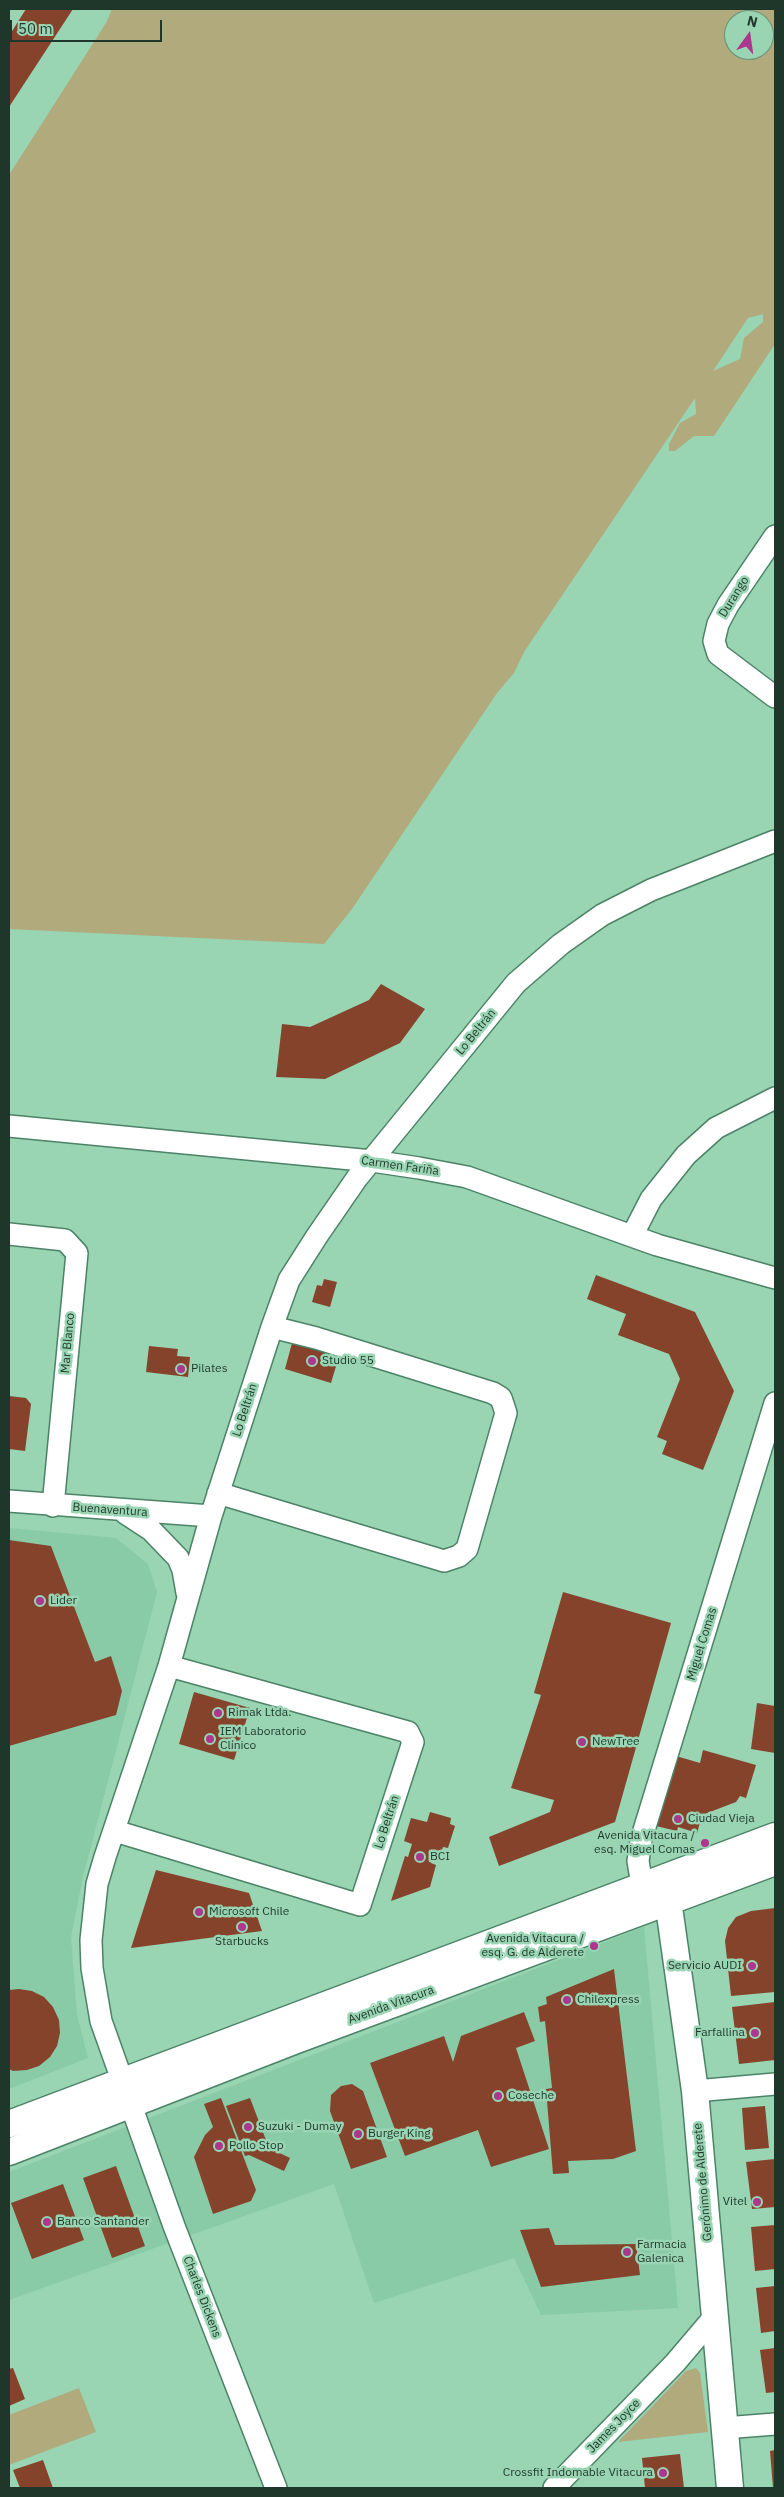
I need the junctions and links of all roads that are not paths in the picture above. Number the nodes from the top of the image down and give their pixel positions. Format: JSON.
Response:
{"nodes":[{"id":1,"x":775,"y":536,"type":"edge"},
{"id":2,"x":775,"y":697,"type":"edge"},
{"id":3,"x":775,"y":841,"type":"edge"},
{"id":4,"x":775,"y":1098,"type":"edge"},
{"id":5,"x":9,"y":1126,"type":"edge"},
{"id":6,"x":372,"y":1161,"type":"junction"},
{"id":7,"x":9,"y":1234,"type":"edge"},
{"id":8,"x":632,"y":1236,"type":"junction"},
{"id":9,"x":775,"y":1278,"type":"edge"},
{"id":10,"x":272,"y":1327,"type":"junction"},
{"id":11,"x":775,"y":1403,"type":"edge"},
{"id":12,"x":218,"y":1493,"type":"junction"},
{"id":13,"x":9,"y":1501,"type":"edge"},
{"id":14,"x":53,"y":1506,"type":"junction"},
{"id":15,"x":122,"y":1511,"type":"junction"},
{"id":16,"x":211,"y":1516,"type":"junction"},
{"id":17,"x":188,"y":1598,"type":"junction"},
{"id":18,"x":169,"y":1666,"type":"junction"},
{"id":19,"x":115,"y":1831,"type":"junction"},
{"id":20,"x":775,"y":1836,"type":"edge"},
{"id":21,"x":775,"y":1862,"type":"edge"},
{"id":22,"x":659,"y":1888,"type":"junction"},
{"id":23,"x":122,"y":2080,"type":"junction"},
{"id":24,"x":775,"y":2084,"type":"edge"},
{"id":25,"x":695,"y":2091,"type":"junction"},
{"id":26,"x":131,"y":2104,"type":"junction"},
{"id":27,"x":9,"y":2124,"type":"edge"},
{"id":28,"x":9,"y":2152,"type":"edge"},
{"id":29,"x":714,"y":2316,"type":"junction"},
{"id":30,"x":718,"y":2356,"type":"junction"},
{"id":31,"x":675,"y":2364,"type":"junction"},
{"id":32,"x":775,"y":2424,"type":"edge"},
{"id":33,"x":724,"y":2428,"type":"junction"},
{"id":34,"x":276,"y":2488,"type":"edge"},
{"id":35,"x":554,"y":2488,"type":"edge"},
{"id":36,"x":730,"y":2488,"type":"edge"}],
"edges":[{"from":1,"to":2,"type":"street","name":"Durango"},
{"from":3,"to":6,"type":"street","name":"Lo Beltrán"},
{"from":4,"to":8,"type":"street"},
{"from":5,"to":6,"type":"street","name":"Carmen Fariña"},
{"from":6,"to":8,"type":"street","name":"Carmen Fariña"},
{"from":6,"to":10,"type":"street","name":"Lo Beltrán"},
{"from":7,"to":14,"type":"street","name":"Mar Blanco"},
{"from":8,"to":9,"type":"street","name":"Carmen Fariña"},
{"from":10,"to":12,"type":"street","name":"Lo Beltrán"},
{"from":10,"to":12,"type":"street"},
{"from":11,"to":22,"type":"street","name":"Miguel Comas"},
{"from":12,"to":16,"type":"street","name":"Lo Beltrán"},
{"from":13,"to":14,"type":"street","name":"Buenaventura"},
{"from":14,"to":15,"type":"street","name":"Buenaventura"},
{"from":15,"to":16,"type":"street","name":"Buenaventura"},
{"from":15,"to":17,"type":"street"},
{"from":16,"to":17,"type":"street","name":"Lo Beltrán"},
{"from":17,"to":18,"type":"street","name":"Lo Beltrán"},
{"from":18,"to":19,"type":"street","name":"Lo Beltrán"},
{"from":18,"to":19,"type":"street","name":"Lo Beltrán"},
{"from":19,"to":23,"type":"street","name":"Lo Beltrán"},
{"from":20,"to":22,"type":"main road","name":"Avenida Vitacura"},
{"from":21,"to":22,"type":"main road","name":"Avenida Vitacura"},
{"from":22,"to":23,"type":"main road","name":"Avenida Vitacura"},
{"from":22,"to":25,"type":"main road","name":"Gerónimo de Alderete"},
{"from":22,"to":26,"type":"main road","name":"Avenida Vitacura"},
{"from":23,"to":26,"type":"street","name":"Lo Beltrán"},
{"from":23,"to":27,"type":"main road","name":"Avenida Vitacura"},
{"from":24,"to":25,"type":"street"},
{"from":25,"to":29,"type":"main road","name":"Gerónimo de Alderete"},
{"from":26,"to":28,"type":"main road","name":"Avenida Vitacura"},
{"from":26,"to":34,"type":"street","name":"Charles Dickens"},
{"from":29,"to":30,"type":"main road","name":"Gerónimo de Alderete"},
{"from":29,"to":31,"type":"street","name":"James Joyce"},
{"from":30,"to":31,"type":"street","name":"James Joyce"},
{"from":30,"to":33,"type":"main road","name":"Gerónimo de Alderete"},
{"from":31,"to":35,"type":"street","name":"James Joyce"},
{"from":32,"to":33,"type":"street"},
{"from":33,"to":36,"type":"main road","name":"Gerónimo de Alderete"}]}
